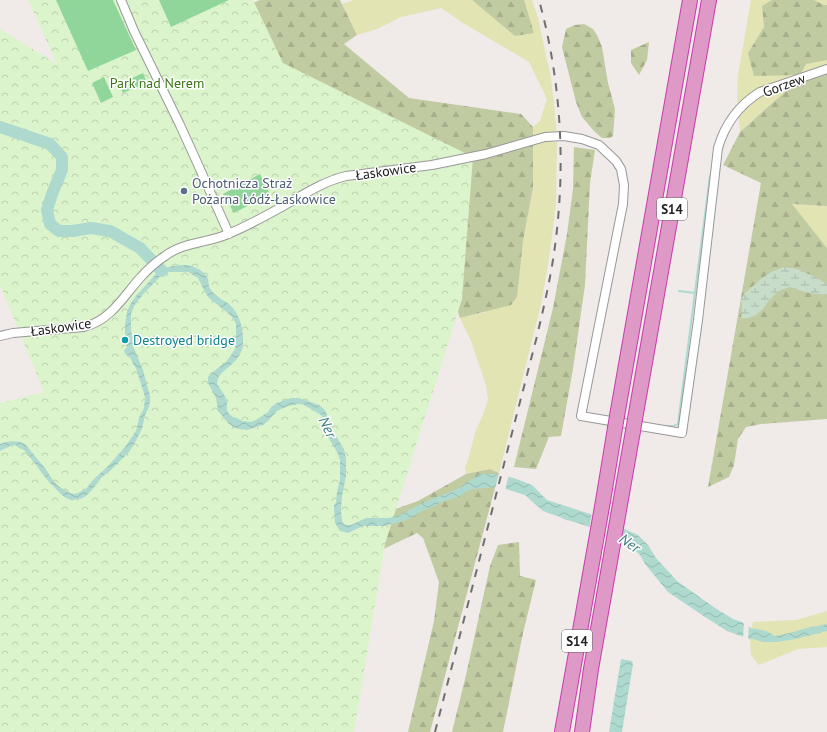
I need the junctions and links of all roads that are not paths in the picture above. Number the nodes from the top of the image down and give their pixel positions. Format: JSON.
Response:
{"nodes":[{"id":1,"x":121,"y":0,"type":"edge"},
{"id":2,"x":690,"y":0,"type":"edge"},
{"id":3,"x":709,"y":0,"type":"edge"},
{"id":4,"x":827,"y":69,"type":"edge"},
{"id":5,"x":616,"y":161,"type":"joint"},
{"id":6,"x":229,"y":234,"type":"junction"},
{"id":7,"x":0,"y":336,"type":"edge"},
{"id":8,"x":562,"y":732,"type":"edge"},
{"id":9,"x":582,"y":732,"type":"edge"}],
"edges":[{"from":1,"to":6,"type":"street"},
{"from":2,"to":8,"type":"highway","number":"S14"},
{"from":3,"to":9,"type":"highway","number":"S14"},
{"from":4,"to":5,"type":"street","name":"Gorzew"},
{"from":5,"to":6,"type":"street","name":"Łaskowice"},
{"from":6,"to":7,"type":"street","name":"Łaskowice"}]}
